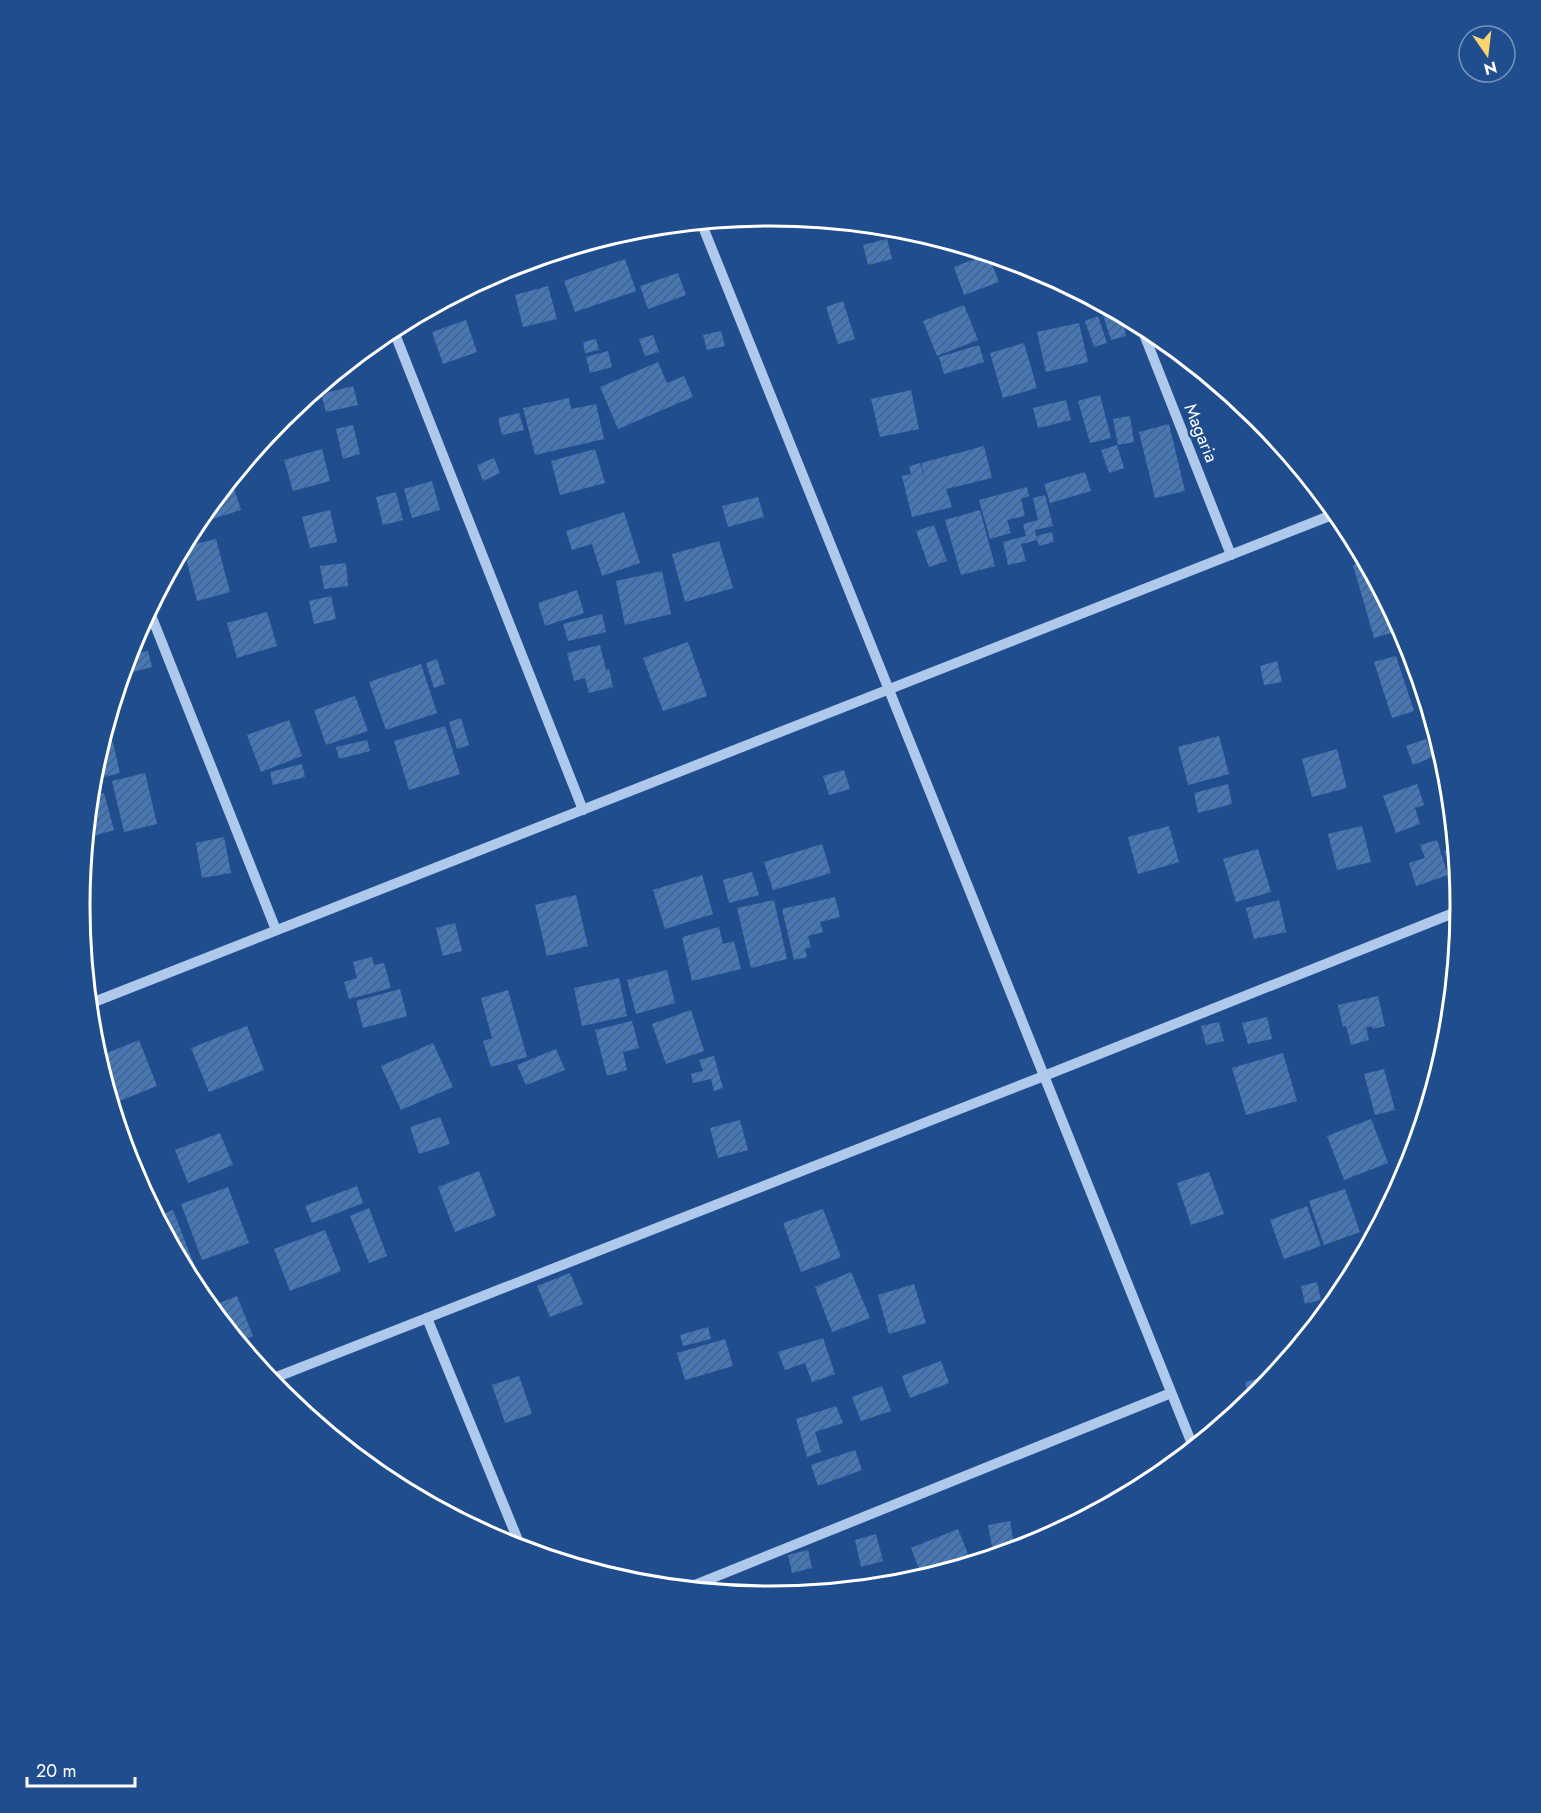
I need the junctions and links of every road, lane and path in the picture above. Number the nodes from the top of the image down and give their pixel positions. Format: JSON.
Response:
{"nodes":[{"id":1,"x":704,"y":229,"type":"edge"},
{"id":2,"x":397,"y":338,"type":"edge"},
{"id":3,"x":1146,"y":339,"type":"edge"},
{"id":4,"x":1328,"y":517,"type":"edge"},
{"id":5,"x":1231,"y":555,"type":"junction"},
{"id":6,"x":154,"y":619,"type":"edge"},
{"id":7,"x":889,"y":690,"type":"junction"},
{"id":8,"x":583,"y":810,"type":"junction"},
{"id":9,"x":1451,"y":914,"type":"edge"},
{"id":10,"x":276,"y":930,"type":"junction"},
{"id":11,"x":97,"y":1001,"type":"edge"},
{"id":12,"x":1044,"y":1076,"type":"junction"},
{"id":13,"x":427,"y":1318,"type":"junction"},
{"id":14,"x":278,"y":1376,"type":"edge"},
{"id":15,"x":1171,"y":1393,"type":"junction"},
{"id":16,"x":1191,"y":1441,"type":"edge"},
{"id":17,"x":517,"y":1538,"type":"edge"},
{"id":18,"x":700,"y":1583,"type":"edge"}],
"edges":[{"from":1,"to":7,"type":"street"},
{"from":2,"to":8,"type":"street"},
{"from":3,"to":5,"type":"street","name":"Magaria"},
{"from":4,"to":5,"type":"street"},
{"from":5,"to":7,"type":"street"},
{"from":6,"to":10,"type":"street"},
{"from":7,"to":8,"type":"street"},
{"from":7,"to":12,"type":"street"},
{"from":8,"to":10,"type":"street"},
{"from":9,"to":12,"type":"street"},
{"from":10,"to":11,"type":"street"},
{"from":12,"to":13,"type":"street"},
{"from":12,"to":15,"type":"street"},
{"from":13,"to":14,"type":"street"},
{"from":13,"to":17,"type":"street"},
{"from":15,"to":16,"type":"street"},
{"from":15,"to":18,"type":"street"}]}
